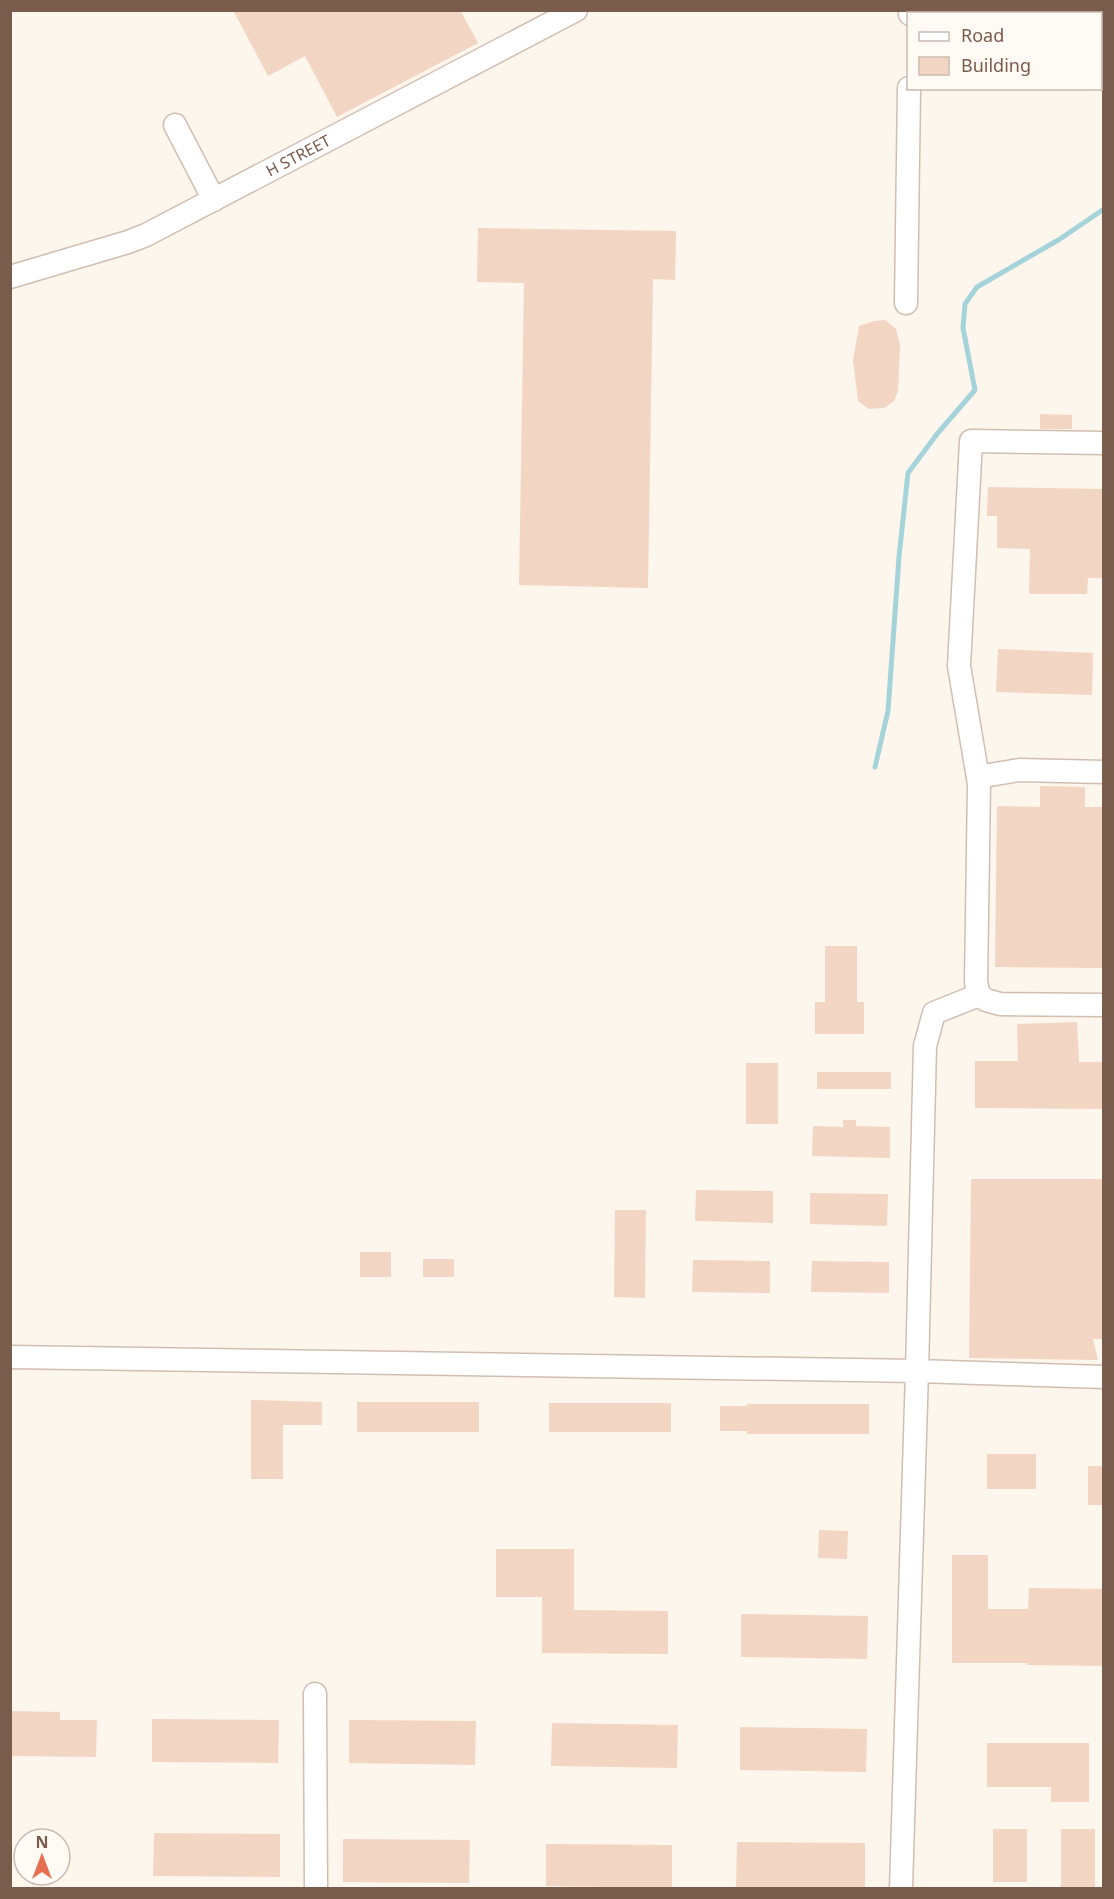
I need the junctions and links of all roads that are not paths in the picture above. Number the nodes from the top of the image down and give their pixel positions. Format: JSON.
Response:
{"nodes":[{"id":1,"x":576,"y":10,"type":"edge"},
{"id":2,"x":909,"y":90,"type":"edge"},
{"id":3,"x":175,"y":125,"type":"dead end"},
{"id":4,"x":214,"y":200,"type":"junction"},
{"id":5,"x":10,"y":277,"type":"edge"},
{"id":6,"x":906,"y":303,"type":"dead end"},
{"id":7,"x":1104,"y":443,"type":"edge"},
{"id":8,"x":1104,"y":772,"type":"edge"},
{"id":9,"x":978,"y":777,"type":"junction"},
{"id":10,"x":979,"y":995,"type":"junction"},
{"id":11,"x":1104,"y":1005,"type":"edge"},
{"id":12,"x":10,"y":1357,"type":"edge"},
{"id":13,"x":917,"y":1371,"type":"junction"},
{"id":14,"x":1104,"y":1377,"type":"edge"},
{"id":15,"x":315,"y":1694,"type":"dead end"},
{"id":16,"x":316,"y":1888,"type":"edge"},
{"id":17,"x":901,"y":1888,"type":"edge"}],
"edges":[{"from":1,"to":4,"type":"street","name":"H STREET"},
{"from":2,"to":6,"type":"street"},
{"from":3,"to":4,"type":"street"},
{"from":4,"to":5,"type":"street","name":"H STREET"},
{"from":7,"to":9,"type":"street"},
{"from":8,"to":9,"type":"street"},
{"from":9,"to":10,"type":"street"},
{"from":10,"to":11,"type":"street"},
{"from":10,"to":13,"type":"street"},
{"from":12,"to":13,"type":"street"},
{"from":13,"to":14,"type":"street"},
{"from":13,"to":17,"type":"street"},
{"from":15,"to":16,"type":"street"}]}
